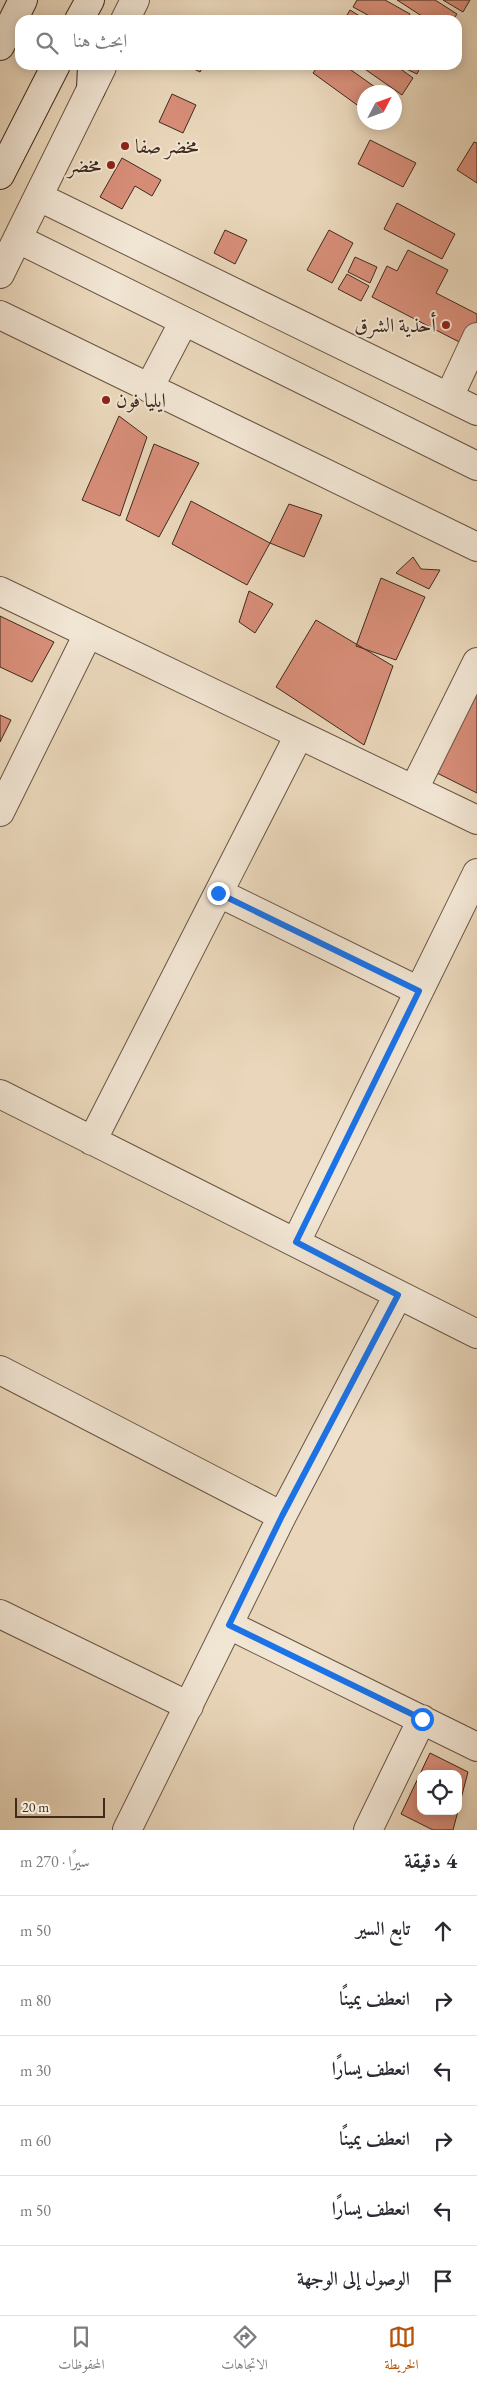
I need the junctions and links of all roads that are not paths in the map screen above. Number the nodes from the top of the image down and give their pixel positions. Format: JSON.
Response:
{"nodes":[{"id":1,"x":23,"y":0,"type":"edge"},
{"id":2,"x":90,"y":0,"type":"edge"},
{"id":3,"x":96,"y":0,"type":"edge"},
{"id":4,"x":135,"y":0,"type":"edge"},
{"id":5,"x":16,"y":15,"type":"edge"},
{"id":6,"x":82,"y":15,"type":"edge"},
{"id":7,"x":95,"y":15,"type":"edge"},
{"id":8,"x":128,"y":15,"type":"edge"},
{"id":9,"x":15,"y":16,"type":"edge"},
{"id":10,"x":0,"y":46,"type":"edge"},
{"id":11,"x":53,"y":70,"type":"edge"},
{"id":12,"x":96,"y":73,"type":"edge"},
{"id":13,"x":0,"y":175,"type":"edge"},
{"id":14,"x":39,"y":197,"type":"junction"},
{"id":15,"x":18,"y":239,"type":"junction"},
{"id":16,"x":0,"y":274,"type":"edge"},
{"id":17,"x":0,"y":315,"type":"edge"},
{"id":18,"x":184,"y":321,"type":"junction"},
{"id":19,"x":477,"y":336,"type":"edge"},
{"id":20,"x":149,"y":388,"type":"junction"},
{"id":21,"x":449,"y":397,"type":"junction"},
{"id":22,"x":477,"y":411,"type":"edge"},
{"id":23,"x":477,"y":466,"type":"edge"},
{"id":24,"x":477,"y":547,"type":"edge"},
{"id":25,"x":0,"y":591,"type":"edge"},
{"id":26,"x":88,"y":634,"type":"junction"},
{"id":27,"x":477,"y":662,"type":"edge"},
{"id":28,"x":299,"y":734,"type":"junction"},
{"id":29,"x":414,"y":789,"type":"junction"},
{"id":30,"x":0,"y":812,"type":"edge"},
{"id":31,"x":477,"y":820,"type":"edge"},
{"id":32,"x":477,"y":873,"type":"edge"},
{"id":33,"x":218,"y":893,"type":"junction"},
{"id":34,"x":419,"y":991,"type":"junction"},
{"id":35,"x":0,"y":1094,"type":"edge"},
{"id":36,"x":92,"y":1140,"type":"junction"},
{"id":37,"x":296,"y":1242,"type":"junction"},
{"id":38,"x":398,"y":1295,"type":"junction"},
{"id":39,"x":477,"y":1334,"type":"edge"},
{"id":40,"x":0,"y":1370,"type":"edge"},
{"id":41,"x":282,"y":1516,"type":"junction"},
{"id":42,"x":0,"y":1614,"type":"edge"},
{"id":43,"x":229,"y":1625,"type":"junction"},
{"id":44,"x":189,"y":1706,"type":"junction"},
{"id":45,"x":422,"y":1719,"type":"junction"},
{"id":46,"x":477,"y":1747,"type":"edge"},
{"id":47,"x":127,"y":1830,"type":"edge"},
{"id":48,"x":368,"y":1830,"type":"edge"}],
"edges":[{"from":1,"to":5,"type":"street"},
{"from":2,"to":6,"type":"street"},
{"from":3,"to":7,"type":"street"},
{"from":4,"to":8,"type":"street"},
{"from":9,"to":10,"type":"street"},
{"from":11,"to":13,"type":"street"},
{"from":12,"to":14,"type":"street"},
{"from":14,"to":15,"type":"street"},
{"from":14,"to":21,"type":"street"},
{"from":15,"to":16,"type":"street"},
{"from":15,"to":18,"type":"street"},
{"from":17,"to":20,"type":"street"},
{"from":18,"to":20,"type":"street"},
{"from":18,"to":23,"type":"street"},
{"from":19,"to":21,"type":"street"},
{"from":20,"to":24,"type":"street"},
{"from":21,"to":22,"type":"street"},
{"from":25,"to":26,"type":"street"},
{"from":26,"to":28,"type":"street"},
{"from":26,"to":30,"type":"street"},
{"from":27,"to":29,"type":"street"},
{"from":28,"to":29,"type":"street"},
{"from":28,"to":33,"type":"street"},
{"from":29,"to":31,"type":"street"},
{"from":32,"to":34,"type":"street"},
{"from":33,"to":34,"type":"street"},
{"from":33,"to":36,"type":"street"},
{"from":34,"to":37,"type":"street"},
{"from":35,"to":36,"type":"street"},
{"from":36,"to":37,"type":"street"},
{"from":37,"to":38,"type":"street"},
{"from":38,"to":39,"type":"street"},
{"from":38,"to":41,"type":"street"},
{"from":40,"to":41,"type":"street"},
{"from":41,"to":43,"type":"street"},
{"from":42,"to":44,"type":"street"},
{"from":43,"to":44,"type":"street"},
{"from":43,"to":45,"type":"street"},
{"from":44,"to":47,"type":"street"},
{"from":45,"to":46,"type":"street"},
{"from":45,"to":48,"type":"street"}]}
